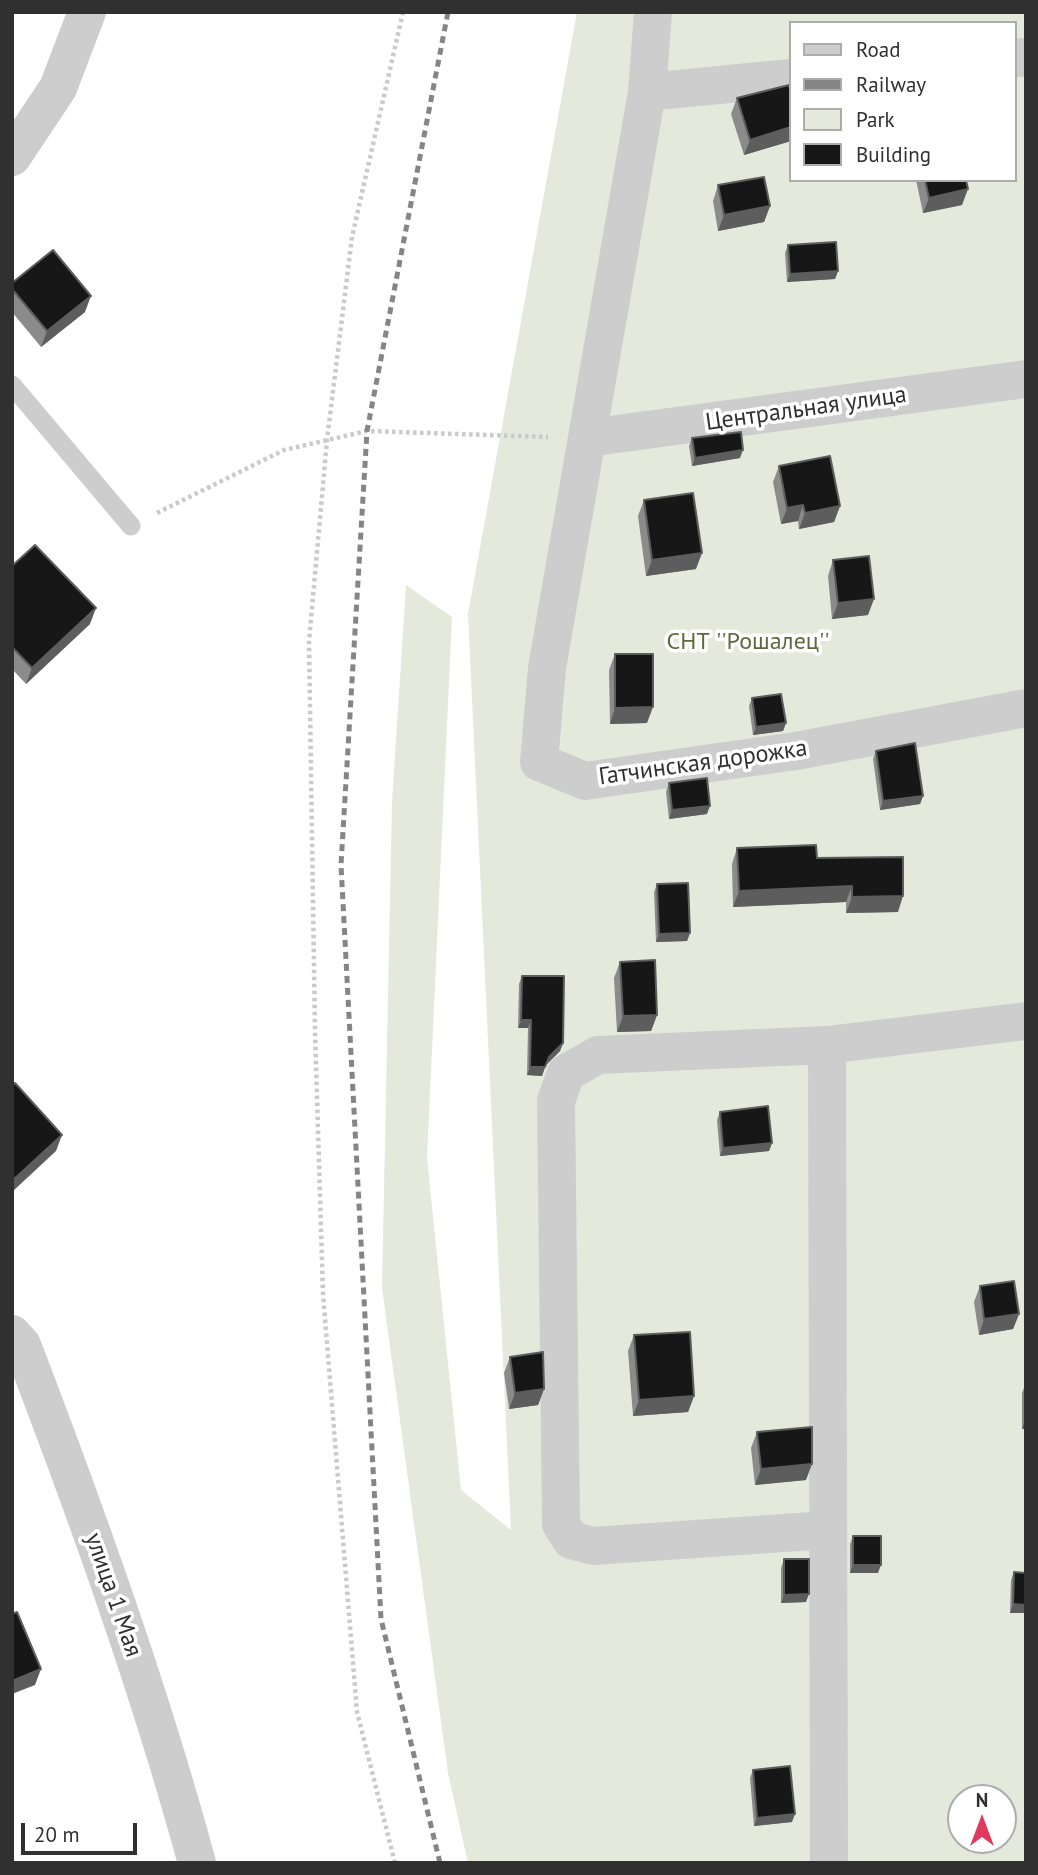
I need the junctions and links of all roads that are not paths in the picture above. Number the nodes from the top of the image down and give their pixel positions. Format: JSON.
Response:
{"nodes":[{"id":1,"x":86,"y":12,"type":"edge"},
{"id":2,"x":653,"y":12,"type":"edge"},
{"id":3,"x":790,"y":78,"type":"edge"},
{"id":4,"x":647,"y":92,"type":"junction"},
{"id":5,"x":12,"y":157,"type":"edge"},
{"id":6,"x":1026,"y":379,"type":"edge"},
{"id":7,"x":12,"y":385,"type":"edge"},
{"id":8,"x":587,"y":439,"type":"junction"},
{"id":9,"x":131,"y":526,"type":"road end"},
{"id":10,"x":1026,"y":708,"type":"edge"},
{"id":11,"x":1026,"y":1021,"type":"edge"},
{"id":12,"x":827,"y":1045,"type":"junction"},
{"id":13,"x":12,"y":1334,"type":"edge"},
{"id":14,"x":828,"y":1530,"type":"junction"},
{"id":15,"x":198,"y":1863,"type":"edge"},
{"id":16,"x":828,"y":1863,"type":"edge"}],
"edges":[{"from":1,"to":5,"type":"street"},
{"from":2,"to":4,"type":"street"},
{"from":3,"to":4,"type":"street"},
{"from":4,"to":8,"type":"street"},
{"from":6,"to":8,"type":"street","name":"Центральная улица"},
{"from":7,"to":9,"type":"lane"},
{"from":8,"to":10,"type":"street","name":"Гатчинская дорожка"},
{"from":11,"to":12,"type":"street"},
{"from":12,"to":14,"type":"street"},
{"from":12,"to":14,"type":"street"},
{"from":13,"to":15,"type":"street","name":"улица 1 Мая"},
{"from":14,"to":16,"type":"street"}]}
